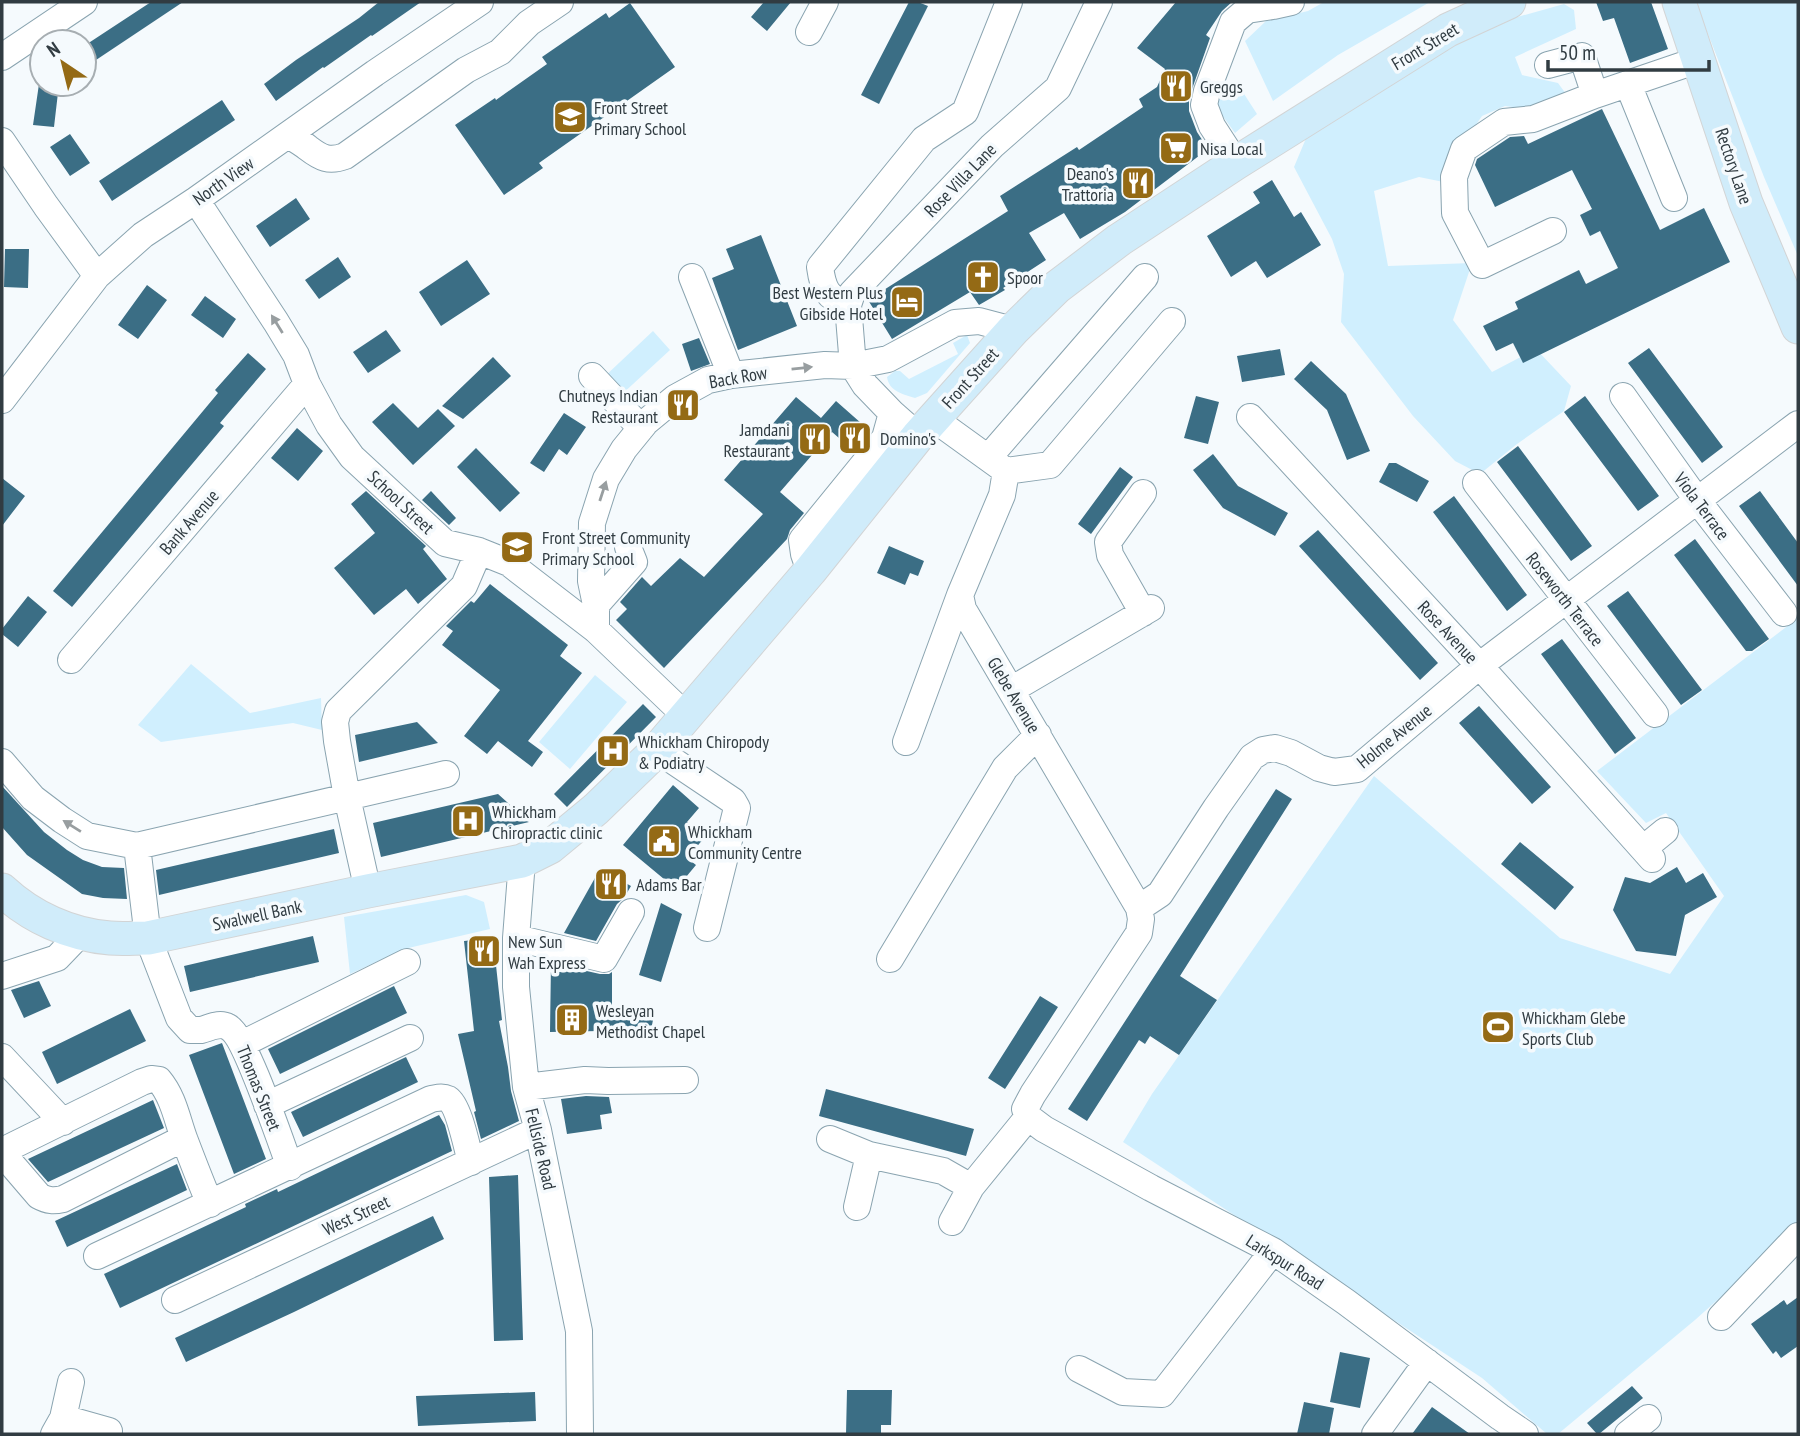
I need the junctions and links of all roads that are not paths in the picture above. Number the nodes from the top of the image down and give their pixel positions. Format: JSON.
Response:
{"nodes":[{"id":1,"x":84,"y":2,"type":"edge"},
{"id":2,"x":481,"y":2,"type":"edge"},
{"id":3,"x":560,"y":2,"type":"edge"},
{"id":4,"x":825,"y":2,"type":"edge"},
{"id":5,"x":1009,"y":2,"type":"edge"},
{"id":6,"x":1099,"y":2,"type":"edge"},
{"id":7,"x":1291,"y":2,"type":"edge"},
{"id":8,"x":1509,"y":2,"type":"edge"},
{"id":9,"x":1679,"y":2,"type":"edge"},
{"id":10,"x":809,"y":32,"type":"dead end"},
{"id":11,"x":2,"y":57,"type":"edge"},
{"id":12,"x":1698,"y":60,"type":"junction"},
{"id":13,"x":1549,"y":65,"type":"dead end"},
{"id":14,"x":1628,"y":84,"type":"junction"},
{"id":15,"x":1595,"y":95,"type":"junction"},
{"id":16,"x":288,"y":135,"type":"junction"},
{"id":17,"x":2,"y":141,"type":"edge"},
{"id":18,"x":1236,"y":163,"type":"junction"},
{"id":19,"x":1674,"y":198,"type":"dead end"},
{"id":20,"x":196,"y":200,"type":"junction"},
{"id":21,"x":1553,"y":231,"type":"dead end"},
{"id":22,"x":97,"y":276,"type":"junction"},
{"id":23,"x":692,"y":277,"type":"dead end"},
{"id":24,"x":1145,"y":277,"type":"dead end"},
{"id":25,"x":848,"y":305,"type":"junction"},
{"id":26,"x":1172,"y":321,"type":"dead end"},
{"id":27,"x":1798,"y":327,"type":"edge"},
{"id":28,"x":1013,"y":330,"type":"junction"},
{"id":29,"x":853,"y":366,"type":"junction"},
{"id":30,"x":731,"y":374,"type":"junction"},
{"id":31,"x":592,"y":376,"type":"dead end"},
{"id":32,"x":307,"y":384,"type":"junction"},
{"id":33,"x":1623,"y":396,"type":"dead end"},
{"id":34,"x":2,"y":400,"type":"edge"},
{"id":35,"x":892,"y":414,"type":"junction"},
{"id":36,"x":1250,"y":417,"type":"dead end"},
{"id":37,"x":1798,"y":424,"type":"edge"},
{"id":38,"x":926,"y":427,"type":"junction"},
{"id":39,"x":641,"y":428,"type":"junction"},
{"id":40,"x":997,"y":465,"type":"junction"},
{"id":41,"x":1476,"y":483,"type":"dead end"},
{"id":42,"x":1143,"y":493,"type":"dead end"},
{"id":43,"x":1697,"y":500,"type":"junction"},
{"id":44,"x":628,"y":547,"type":"dead end"},
{"id":45,"x":479,"y":551,"type":"junction"},
{"id":46,"x":810,"y":571,"type":"junction"},
{"id":47,"x":960,"y":595,"type":"junction"},
{"id":48,"x":1565,"y":600,"type":"junction"},
{"id":49,"x":1784,"y":613,"type":"dead end"},
{"id":50,"x":596,"y":618,"type":"junction"},
{"id":51,"x":71,"y":660,"type":"dead end"},
{"id":52,"x":1479,"y":666,"type":"junction"},
{"id":53,"x":1011,"y":690,"type":"junction"},
{"id":54,"x":1655,"y":714,"type":"dead end"},
{"id":55,"x":686,"y":716,"type":"junction"},
{"id":56,"x":1038,"y":735,"type":"junction"},
{"id":57,"x":906,"y":742,"type":"dead end"},
{"id":58,"x":657,"y":750,"type":"junction"},
{"id":59,"x":2,"y":762,"type":"edge"},
{"id":60,"x":446,"y":774,"type":"dead end"},
{"id":61,"x":347,"y":797,"type":"junction"},
{"id":62,"x":1665,"y":831,"type":"dead end"},
{"id":63,"x":137,"y":846,"type":"junction"},
{"id":64,"x":522,"y":861,"type":"junction"},
{"id":65,"x":2,"y":890,"type":"edge"},
{"id":66,"x":368,"y":891,"type":"junction"},
{"id":67,"x":1139,"y":908,"type":"junction"},
{"id":68,"x":631,"y":912,"type":"dead end"},
{"id":69,"x":707,"y":928,"type":"dead end"},
{"id":70,"x":79,"y":934,"type":"junction"},
{"id":71,"x":148,"y":938,"type":"junction"},
{"id":72,"x":516,"y":938,"type":"junction"},
{"id":73,"x":890,"y":959,"type":"dead end"},
{"id":74,"x":407,"y":962,"type":"dead end"},
{"id":75,"x":2,"y":976,"type":"edge"},
{"id":76,"x":410,"y":1038,"type":"dead end"},
{"id":77,"x":242,"y":1044,"type":"junction"},
{"id":78,"x":2,"y":1057,"type":"edge"},
{"id":79,"x":685,"y":1080,"type":"dead end"},
{"id":80,"x":526,"y":1087,"type":"junction"},
{"id":81,"x":267,"y":1105,"type":"junction"},
{"id":82,"x":1028,"y":1117,"type":"junction"},
{"id":83,"x":63,"y":1122,"type":"junction"},
{"id":84,"x":538,"y":1130,"type":"junction"},
{"id":85,"x":184,"y":1139,"type":"junction"},
{"id":86,"x":830,"y":1139,"type":"dead end"},
{"id":87,"x":2,"y":1152,"type":"edge"},
{"id":88,"x":869,"y":1155,"type":"junction"},
{"id":89,"x":471,"y":1162,"type":"junction"},
{"id":90,"x":290,"y":1167,"type":"junction"},
{"id":91,"x":971,"y":1187,"type":"junction"},
{"id":92,"x":209,"y":1204,"type":"junction"},
{"id":93,"x":857,"y":1207,"type":"dead end"},
{"id":94,"x":952,"y":1222,"type":"dead end"},
{"id":95,"x":1798,"y":1236,"type":"edge"},
{"id":96,"x":1273,"y":1251,"type":"junction"},
{"id":97,"x":97,"y":1256,"type":"dead end"},
{"id":98,"x":175,"y":1300,"type":"dead end"},
{"id":99,"x":1721,"y":1317,"type":"dead end"},
{"id":100,"x":1427,"y":1362,"type":"junction"},
{"id":101,"x":1079,"y":1369,"type":"dead end"},
{"id":102,"x":71,"y":1382,"type":"dead end"},
{"id":103,"x":58,"y":1426,"type":"edge"},
{"id":104,"x":109,"y":1431,"type":"dead end"},
{"id":105,"x":580,"y":1434,"type":"edge"},
{"id":106,"x":1376,"y":1434,"type":"edge"},
{"id":107,"x":1525,"y":1434,"type":"edge"}],
"edges":[{"from":1,"to":11,"type":"street"},
{"from":2,"to":16,"type":"street","name":"North View"},
{"from":3,"to":16,"type":"street"},
{"from":4,"to":10,"type":"street"},
{"from":5,"to":25,"type":"street"},
{"from":6,"to":25,"type":"street","name":"Rose Villa Lane"},
{"from":7,"to":18,"type":"street"},
{"from":8,"to":18,"type":"main road","name":"Front Street"},
{"from":9,"to":12,"type":"main road","name":"Rectory Lane"},
{"from":12,"to":14,"type":"street"},
{"from":12,"to":27,"type":"main road","name":"Rectory Lane"},
{"from":13,"to":15,"type":"street"},
{"from":14,"to":15,"type":"street"},
{"from":14,"to":19,"type":"street"},
{"from":15,"to":21,"type":"street"},
{"from":16,"to":20,"type":"street","name":"North View"},
{"from":17,"to":22,"type":"street"},
{"from":18,"to":28,"type":"main road","name":"Front Street"},
{"from":20,"to":22,"type":"street","name":"North View"},
{"from":32,"to":20,"type":"street","name":"School Street","one_way":true},
{"from":22,"to":34,"type":"street","name":"North View"},
{"from":23,"to":30,"type":"street"},
{"from":24,"to":40,"type":"street"},
{"from":25,"to":29,"type":"street"},
{"from":26,"to":40,"type":"street"},
{"from":28,"to":29,"type":"street","name":"Back Row"},
{"from":28,"to":38,"type":"main road","name":"Front Street"},
{"from":30,"to":29,"type":"street","name":"Back Row","one_way":true},
{"from":29,"to":35,"type":"street"},
{"from":30,"to":39,"type":"street","name":"Back Row"},
{"from":31,"to":39,"type":"street"},
{"from":32,"to":45,"type":"street","name":"School Street"},
{"from":32,"to":51,"type":"street","name":"Bank Avenue"},
{"from":33,"to":43,"type":"street","name":"Viola Terrace"},
{"from":35,"to":38,"type":"street"},
{"from":35,"to":46,"type":"street"},
{"from":36,"to":52,"type":"street","name":"Rose Avenue"},
{"from":37,"to":43,"type":"street","name":"Holme Avenue"},
{"from":38,"to":40,"type":"street"},
{"from":38,"to":46,"type":"main road","name":"Front Street"},
{"from":50,"to":39,"type":"street","name":"Back Row","one_way":true},
{"from":40,"to":47,"type":"street"},
{"from":41,"to":48,"type":"street","name":"Roseworth Terrace"},
{"from":42,"to":53,"type":"street"},
{"from":43,"to":48,"type":"street","name":"Holme Avenue"},
{"from":43,"to":49,"type":"street","name":"Viola Terrace"},
{"from":44,"to":50,"type":"street"},
{"from":45,"to":50,"type":"street","name":"School Street"},
{"from":45,"to":61,"type":"street"},
{"from":46,"to":55,"type":"main road","name":"Front Street"},
{"from":47,"to":53,"type":"street","name":"Glebe Avenue"},
{"from":47,"to":57,"type":"street"},
{"from":48,"to":52,"type":"street","name":"Holme Avenue"},
{"from":48,"to":54,"type":"street","name":"Roseworth Terrace"},
{"from":50,"to":55,"type":"street","name":"School Street"},
{"from":52,"to":62,"type":"street","name":"Rose Avenue"},
{"from":52,"to":67,"type":"street","name":"Holme Avenue"},
{"from":53,"to":56,"type":"street","name":"Glebe Avenue"},
{"from":55,"to":58,"type":"main road","name":"Front Street"},
{"from":56,"to":67,"type":"street","name":"Glebe Avenue"},
{"from":56,"to":73,"type":"street"},
{"from":58,"to":64,"type":"main road","name":"Front Street"},
{"from":58,"to":69,"type":"street"},
{"from":63,"to":59,"type":"street","one_way":true},
{"from":60,"to":61,"type":"street"},
{"from":61,"to":63,"type":"street"},
{"from":61,"to":66,"type":"street"},
{"from":63,"to":71,"type":"street"},
{"from":64,"to":66,"type":"main road","name":"Swalwell Bank"},
{"from":64,"to":72,"type":"street","name":"Fellside Road"},
{"from":65,"to":70,"type":"main road","name":"Swalwell Bank"},
{"from":66,"to":71,"type":"main road","name":"Swalwell Bank"},
{"from":67,"to":82,"type":"street"},
{"from":68,"to":72,"type":"street"},
{"from":70,"to":71,"type":"main road","name":"Swalwell Bank"},
{"from":70,"to":75,"type":"street"},
{"from":71,"to":77,"type":"street","name":"Thomas Street"},
{"from":72,"to":80,"type":"street","name":"Fellside Road"},
{"from":74,"to":77,"type":"street"},
{"from":76,"to":81,"type":"street"},
{"from":77,"to":81,"type":"street","name":"Thomas Street"},
{"from":78,"to":83,"type":"street"},
{"from":79,"to":80,"type":"street"},
{"from":80,"to":84,"type":"street","name":"Fellside Road"},
{"from":81,"to":90,"type":"street","name":"Thomas Street"},
{"from":82,"to":91,"type":"street"},
{"from":82,"to":96,"type":"street","name":"Larkspur Road"},
{"from":83,"to":85,"type":"street"},
{"from":83,"to":87,"type":"street"},
{"from":84,"to":89,"type":"street","name":"West Street"},
{"from":84,"to":105,"type":"street","name":"Fellside Road"},
{"from":85,"to":87,"type":"street"},
{"from":85,"to":92,"type":"street"},
{"from":86,"to":88,"type":"street"},
{"from":88,"to":91,"type":"street"},
{"from":88,"to":93,"type":"street"},
{"from":89,"to":90,"type":"street"},
{"from":89,"to":98,"type":"street","name":"West Street"},
{"from":90,"to":92,"type":"street"},
{"from":91,"to":94,"type":"street"},
{"from":92,"to":97,"type":"street"},
{"from":95,"to":99,"type":"street"},
{"from":96,"to":100,"type":"street","name":"Larkspur Road"},
{"from":96,"to":101,"type":"street"},
{"from":100,"to":106,"type":"street"},
{"from":100,"to":107,"type":"street","name":"Larkspur Road"},
{"from":102,"to":103,"type":"street"},
{"from":103,"to":104,"type":"street"}]}
